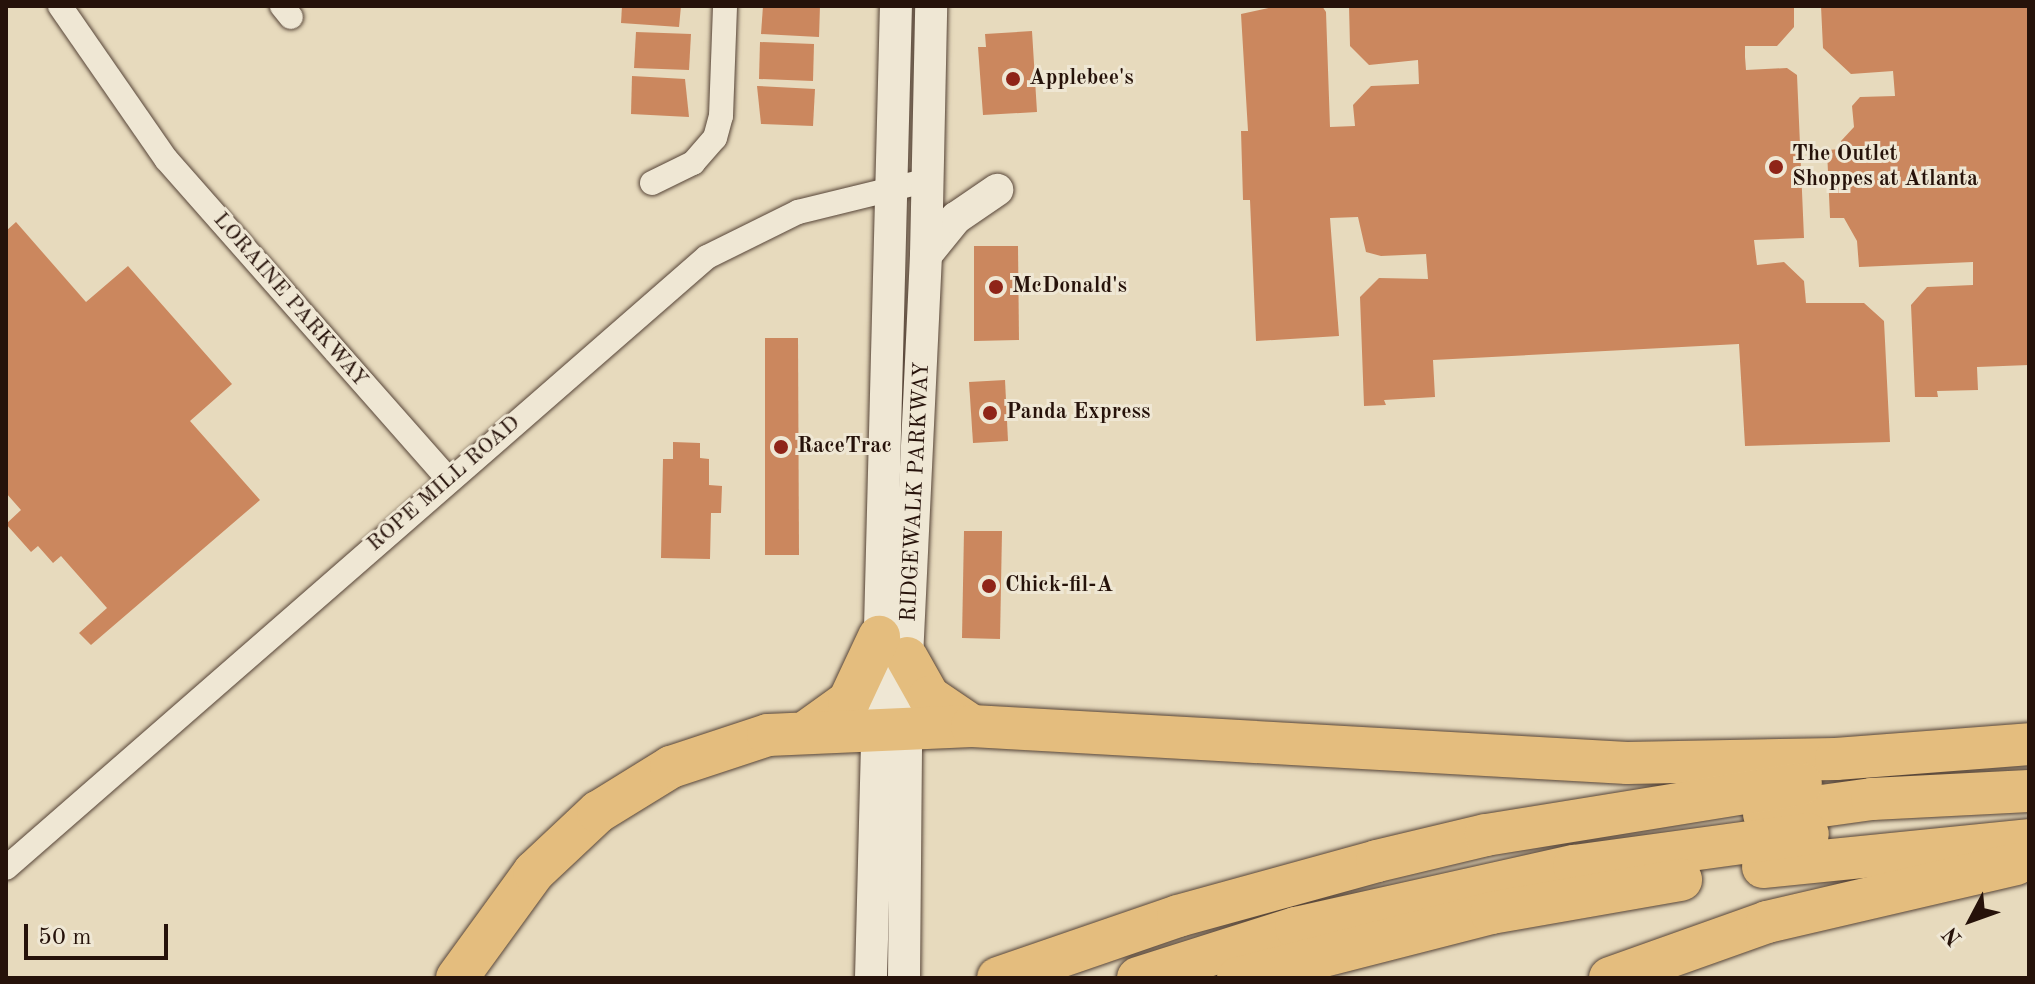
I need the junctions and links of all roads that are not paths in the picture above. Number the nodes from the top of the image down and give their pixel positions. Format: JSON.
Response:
{"nodes":[{"id":1,"x":60,"y":6,"type":"edge"},
{"id":2,"x":725,"y":6,"type":"edge"},
{"id":3,"x":896,"y":6,"type":"edge"},
{"id":4,"x":931,"y":6,"type":"edge"},
{"id":5,"x":928,"y":180,"type":"junction"},
{"id":6,"x":652,"y":183,"type":"dead end"},
{"id":7,"x":894,"y":186,"type":"junction"},
{"id":8,"x":997,"y":190,"type":"dead end"},
{"id":9,"x":926,"y":255,"type":"junction"},
{"id":10,"x":449,"y":480,"type":"junction"},
{"id":11,"x":893,"y":647,"type":"junction"},
{"id":12,"x":972,"y":726,"type":"junction"},
{"id":13,"x":891,"y":728,"type":"junction"},
{"id":14,"x":810,"y":729,"type":"junction"},
{"id":15,"x":2029,"y":744,"type":"edge"},
{"id":16,"x":2029,"y":763,"type":"edge"},
{"id":17,"x":2029,"y":791,"type":"edge"},
{"id":18,"x":2029,"y":811,"type":"edge"},
{"id":19,"x":2029,"y":840,"type":"edge"},
{"id":20,"x":2029,"y":862,"type":"edge"},
{"id":21,"x":6,"y":868,"type":"edge"},
{"id":22,"x":1082,"y":947,"type":"junction"},
{"id":23,"x":904,"y":966,"type":"edge"},
{"id":24,"x":871,"y":973,"type":"edge"},
{"id":25,"x":457,"y":978,"type":"edge"},
{"id":26,"x":998,"y":978,"type":"edge"},
{"id":27,"x":1138,"y":978,"type":"edge"},
{"id":28,"x":1238,"y":978,"type":"edge"},
{"id":29,"x":1610,"y":978,"type":"edge"}],
"edges":[{"from":1,"to":10,"type":"street","name":"LORAINE PARKWAY"},
{"from":2,"to":6,"type":"street"},
{"from":3,"to":7,"type":"main road","name":"RIDGEWALK PARKWAY"},
{"from":4,"to":5,"type":"main road","name":"RIDGEWALK PARKWAY"},
{"from":5,"to":7,"type":"street","name":"ROPE MILL ROAD"},
{"from":5,"to":9,"type":"main road","name":"RIDGEWALK PARKWAY"},
{"from":7,"to":10,"type":"street","name":"ROPE MILL ROAD"},
{"from":7,"to":11,"type":"main road","name":"RIDGEWALK PARKWAY"},
{"from":8,"to":9,"type":"main road"},
{"from":9,"to":11,"type":"main road","name":"RIDGEWALK PARKWAY"},
{"from":10,"to":21,"type":"street","name":"ROPE MILL ROAD"},
{"from":11,"to":12,"type":"highway"},
{"from":11,"to":13,"type":"main road","name":"RIDGEWALK PARKWAY"},
{"from":11,"to":14,"type":"highway"},
{"from":12,"to":13,"type":"highway"},
{"from":12,"to":15,"type":"highway"},
{"from":13,"to":14,"type":"highway"},
{"from":13,"to":23,"type":"main road","name":"RIDGEWALK PARKWAY"},
{"from":13,"to":24,"type":"main road","name":"RIDGEWALK PARKWAY"},
{"from":14,"to":25,"type":"highway"},
{"from":16,"to":22,"type":"highway"},
{"from":17,"to":22,"type":"highway"},
{"from":18,"to":27,"type":"highway"},
{"from":19,"to":28,"type":"highway"},
{"from":20,"to":29,"type":"highway"},
{"from":22,"to":26,"type":"highway"}]}
